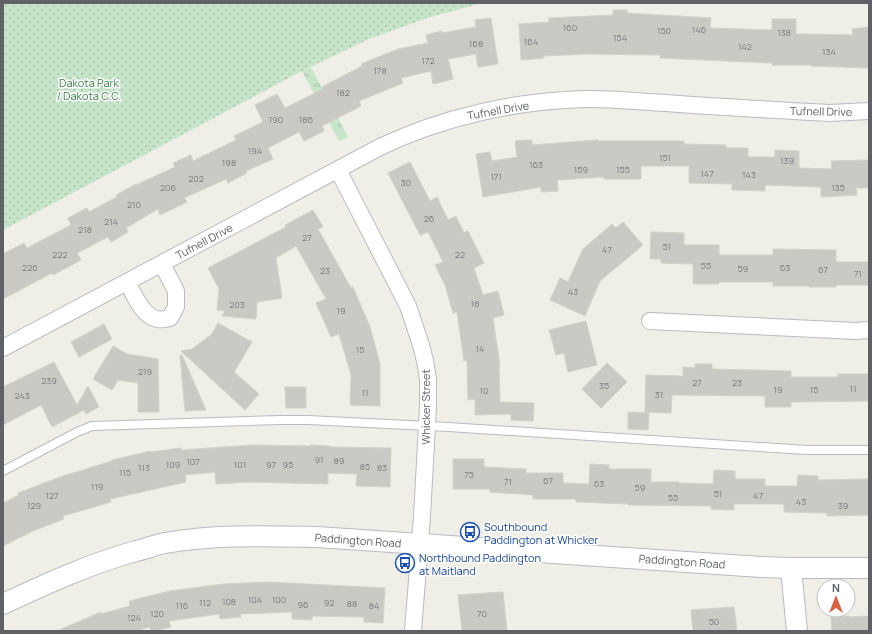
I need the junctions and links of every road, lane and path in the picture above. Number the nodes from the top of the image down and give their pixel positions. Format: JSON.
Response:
{"nodes":[{"id":1,"x":869,"y":111,"type":"edge"},
{"id":2,"x":338,"y":170,"type":"junction"},
{"id":3,"x":162,"y":264,"type":"junction"},
{"id":4,"x":127,"y":282,"type":"junction"},
{"id":5,"x":650,"y":321,"type":"dead end"},
{"id":6,"x":869,"y":330,"type":"edge"},
{"id":7,"x":3,"y":348,"type":"edge"},
{"id":8,"x":427,"y":426,"type":"junction"},
{"id":9,"x":869,"y":450,"type":"edge"},
{"id":10,"x":3,"y":471,"type":"edge"},
{"id":11,"x":419,"y":544,"type":"junction"},
{"id":12,"x":791,"y":568,"type":"junction"},
{"id":13,"x":869,"y":568,"type":"edge"},
{"id":14,"x":3,"y":604,"type":"edge"},
{"id":15,"x":413,"y":631,"type":"edge"},
{"id":16,"x":797,"y":631,"type":"edge"}],
"edges":[{"from":1,"to":2,"type":"street","name":"Tufnell Drive"},
{"from":2,"to":3,"type":"street","name":"Tufnell Drive"},
{"from":2,"to":8,"type":"street","name":"Whicker Street"},
{"from":3,"to":4,"type":"street","name":"Tufnell Drive"},
{"from":3,"to":4,"type":"street"},
{"from":4,"to":7,"type":"street","name":"Tufnell Drive"},
{"from":5,"to":6,"type":"street"},
{"from":8,"to":9,"type":"lane"},
{"from":8,"to":10,"type":"lane"},
{"from":8,"to":11,"type":"street","name":"Whicker Street"},
{"from":11,"to":12,"type":"street","name":"Paddington Road"},
{"from":11,"to":14,"type":"street","name":"Paddington Road"},
{"from":11,"to":15,"type":"street","name":"Whicker Street"},
{"from":12,"to":13,"type":"street","name":"Paddington Road"},
{"from":12,"to":16,"type":"street"}]}
